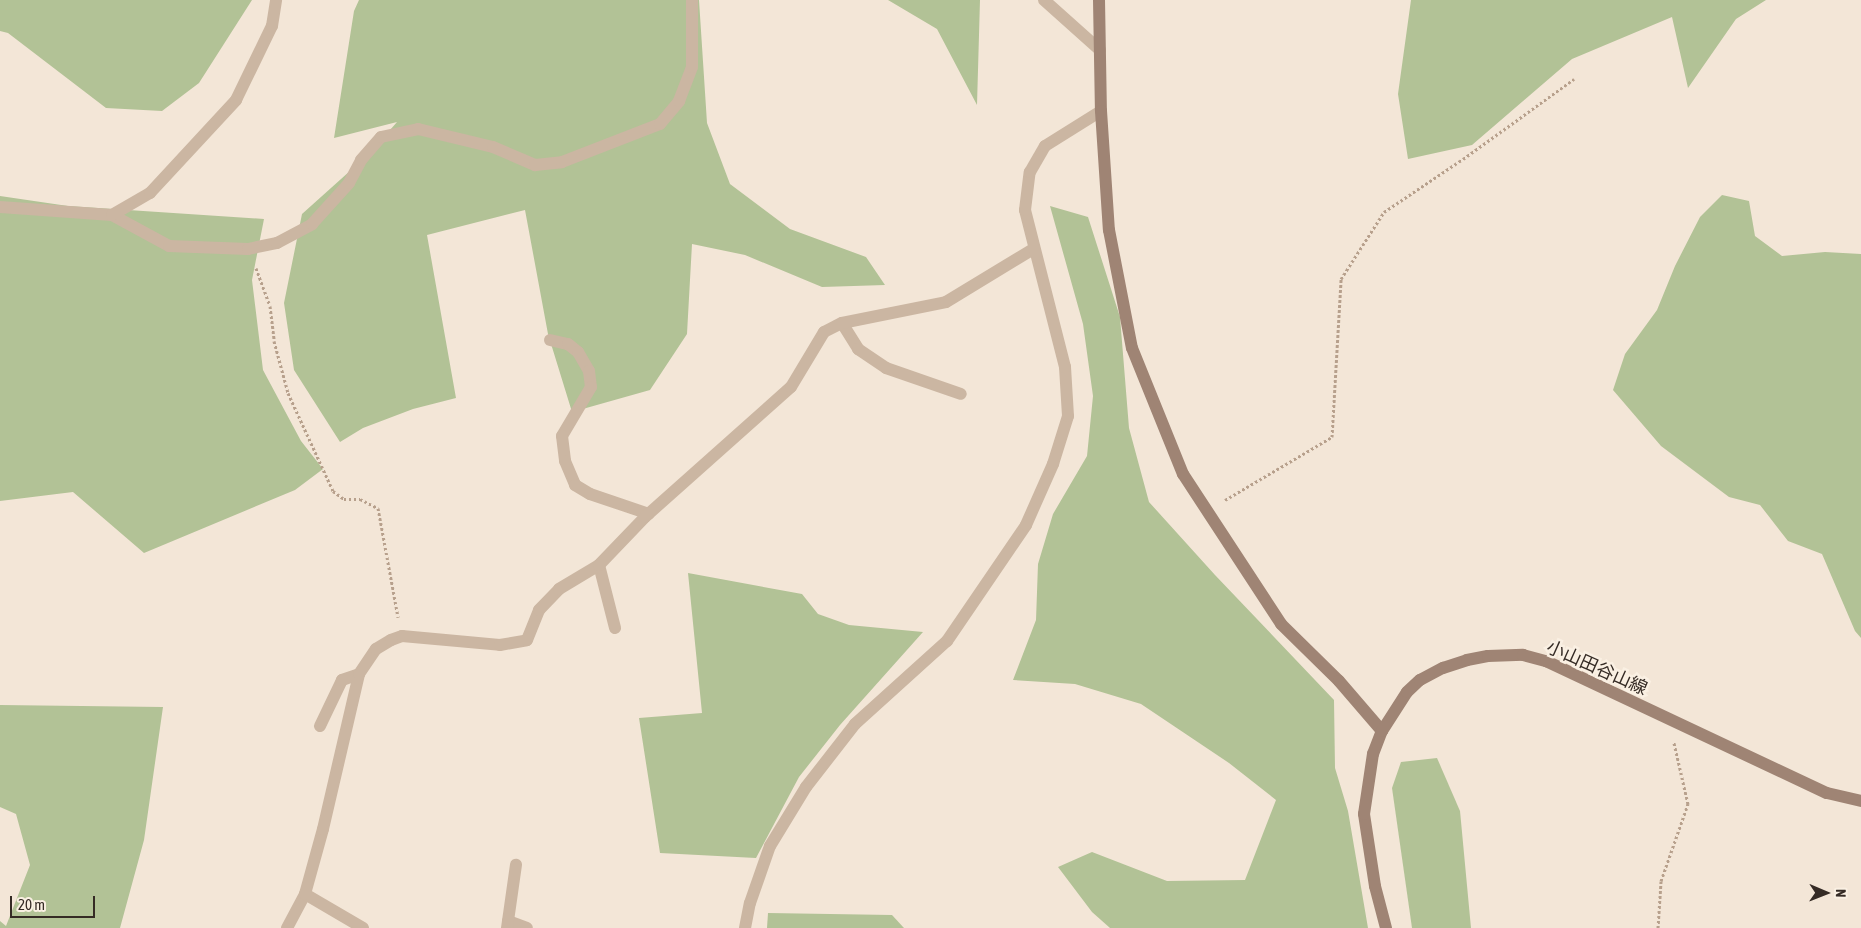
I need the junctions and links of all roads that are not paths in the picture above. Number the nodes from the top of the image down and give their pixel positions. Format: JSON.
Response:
{"nodes":[{"id":1,"x":276,"y":0,"type":"edge"},
{"id":2,"x":692,"y":0,"type":"edge"},
{"id":3,"x":1044,"y":0,"type":"edge"},
{"id":4,"x":1099,"y":0,"type":"edge"},
{"id":5,"x":1100,"y":50,"type":"junction"},
{"id":6,"x":1101,"y":110,"type":"junction"},
{"id":7,"x":0,"y":207,"type":"edge"},
{"id":8,"x":112,"y":215,"type":"junction"},
{"id":9,"x":1033,"y":250,"type":"junction"},
{"id":10,"x":842,"y":323,"type":"junction"},
{"id":11,"x":550,"y":340,"type":"dead end"},
{"id":12,"x":961,"y":394,"type":"dead end"},
{"id":13,"x":649,"y":514,"type":"junction"},
{"id":14,"x":599,"y":565,"type":"junction"},
{"id":15,"x":615,"y":628,"type":"dead end"},
{"id":16,"x":359,"y":674,"type":"junction"},
{"id":17,"x":320,"y":726,"type":"dead end"},
{"id":18,"x":1382,"y":731,"type":"junction"},
{"id":19,"x":1861,"y":801,"type":"edge"},
{"id":20,"x":516,"y":865,"type":"dead end"},
{"id":21,"x":305,"y":894,"type":"junction"},
{"id":22,"x":507,"y":925,"type":"edge"},
{"id":23,"x":287,"y":928,"type":"edge"},
{"id":24,"x":363,"y":928,"type":"edge"},
{"id":25,"x":527,"y":928,"type":"edge"},
{"id":26,"x":745,"y":928,"type":"edge"},
{"id":27,"x":1386,"y":928,"type":"edge"}],
"edges":[{"from":1,"to":8,"type":"street"},
{"from":2,"to":8,"type":"street"},
{"from":3,"to":5,"type":"street"},
{"from":4,"to":5,"type":"street"},
{"from":5,"to":6,"type":"street"},
{"from":6,"to":9,"type":"street"},
{"from":6,"to":18,"type":"street"},
{"from":7,"to":8,"type":"street"},
{"from":9,"to":10,"type":"street"},
{"from":9,"to":26,"type":"street"},
{"from":10,"to":12,"type":"street"},
{"from":10,"to":13,"type":"street"},
{"from":11,"to":13,"type":"street"},
{"from":13,"to":14,"type":"street"},
{"from":14,"to":15,"type":"street"},
{"from":14,"to":16,"type":"street"},
{"from":16,"to":17,"type":"street"},
{"from":16,"to":21,"type":"street"},
{"from":18,"to":19,"type":"street","name":"小山田谷山線"},
{"from":18,"to":27,"type":"street","name":"小山田谷山線"},
{"from":20,"to":22,"type":"street"},
{"from":21,"to":23,"type":"street"},
{"from":21,"to":24,"type":"street"},
{"from":22,"to":25,"type":"street"}]}
